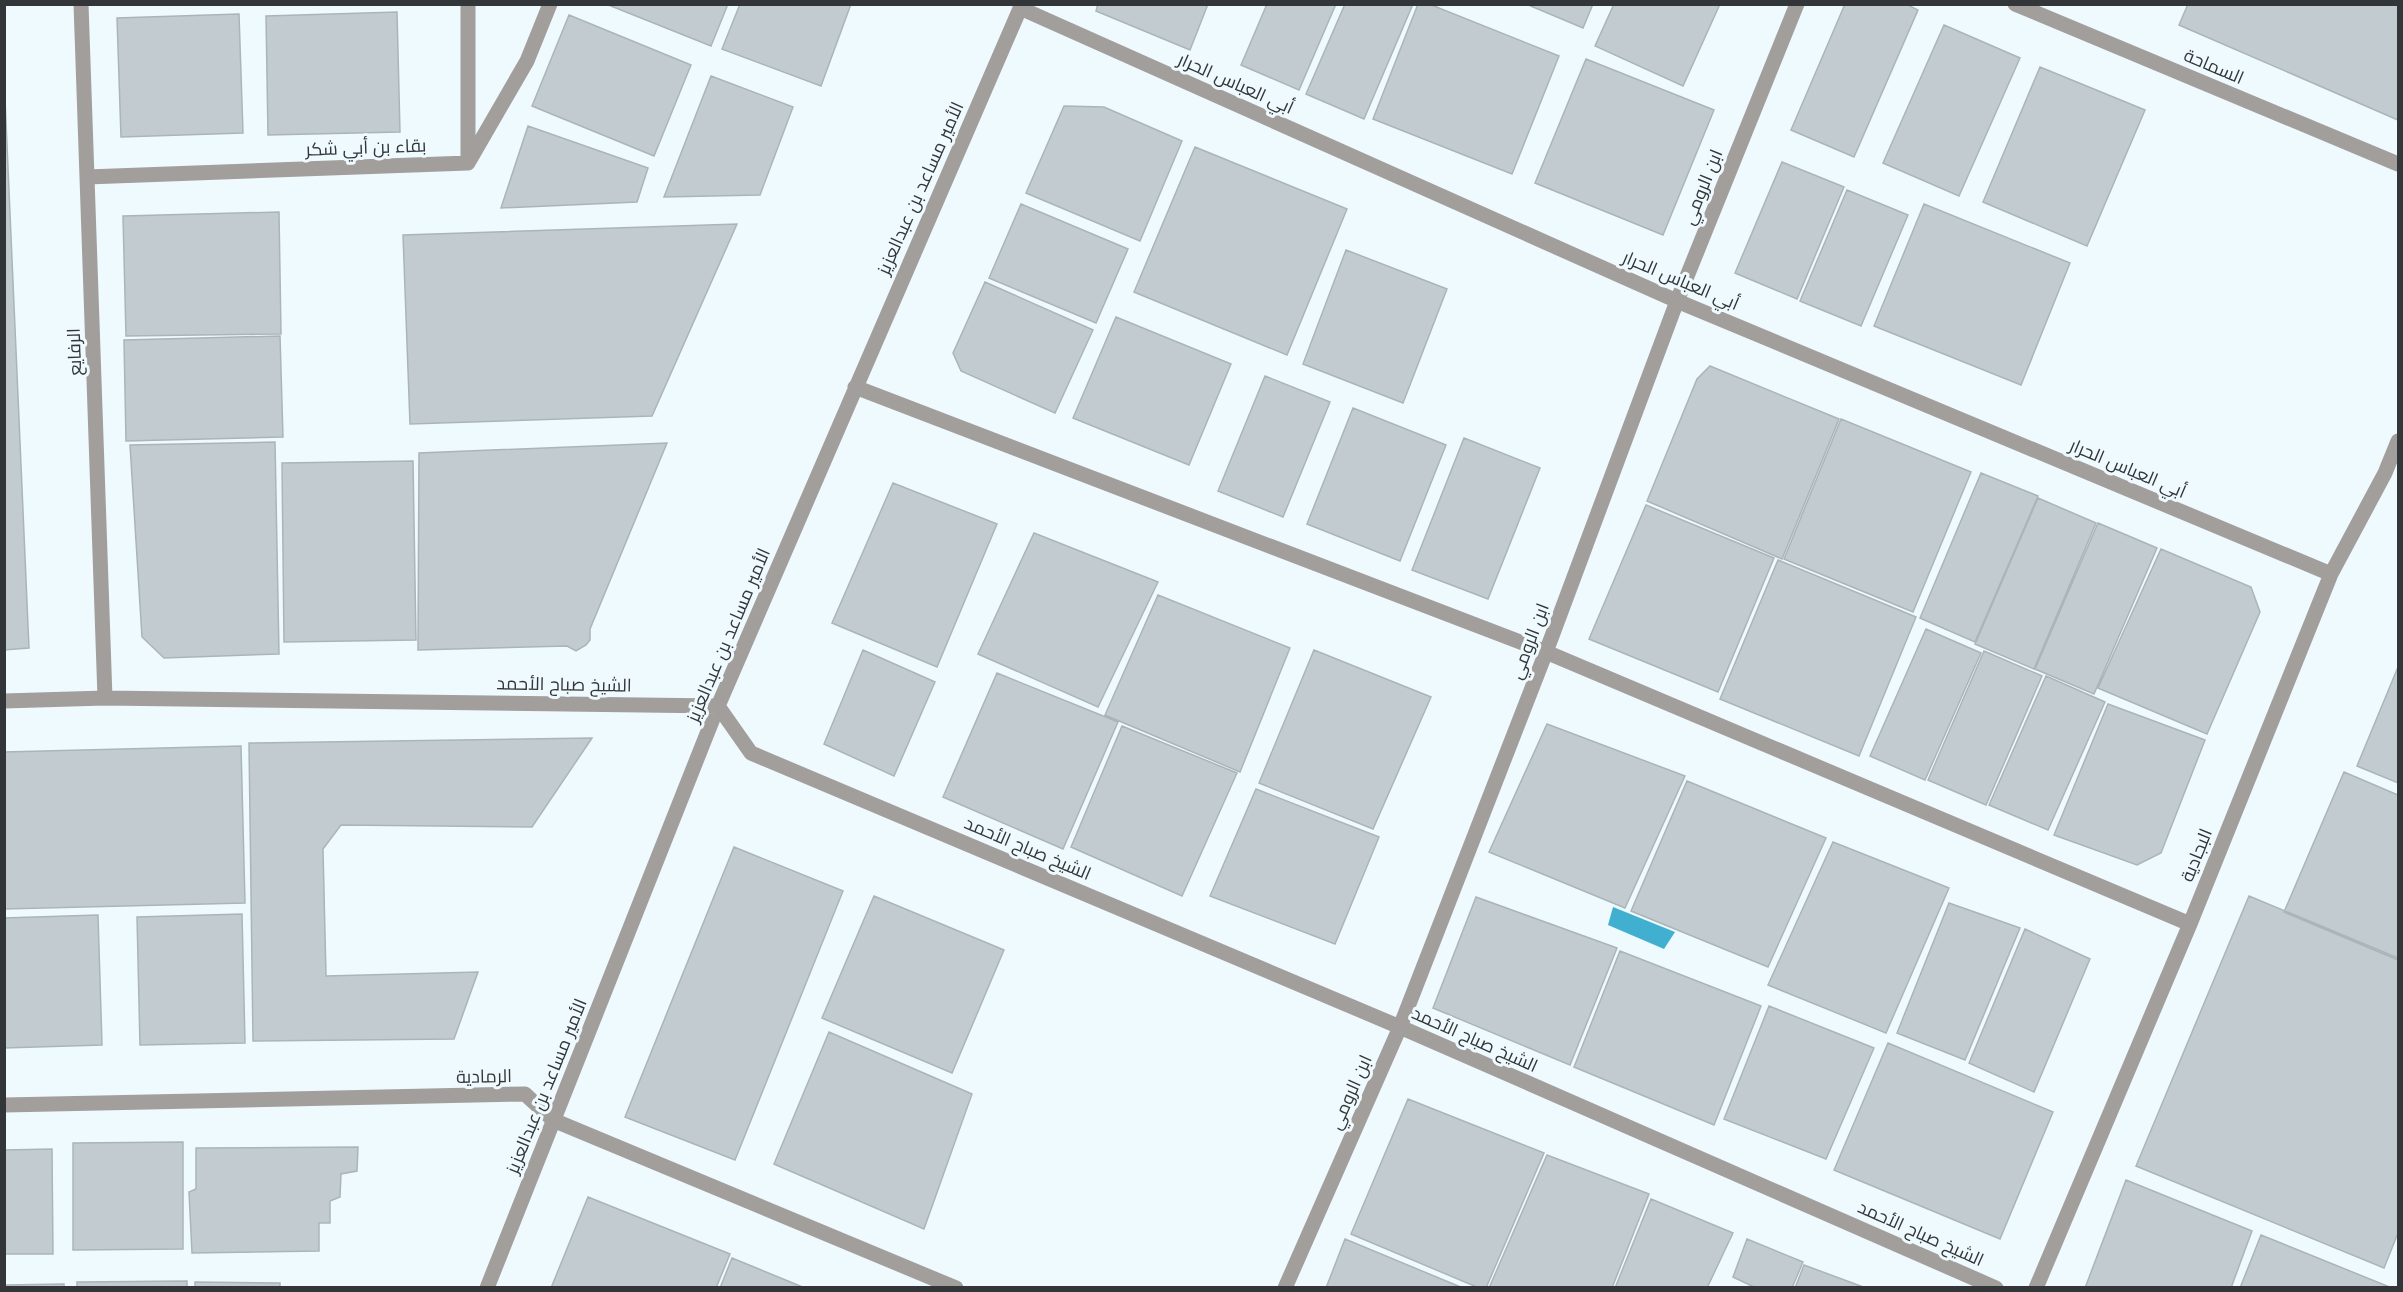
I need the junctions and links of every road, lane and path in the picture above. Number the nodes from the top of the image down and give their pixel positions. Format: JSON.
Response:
{"nodes":[{"id":1,"x":81,"y":4,"type":"edge"},
{"id":2,"x":468,"y":4,"type":"edge"},
{"id":3,"x":550,"y":4,"type":"edge"},
{"id":4,"x":1797,"y":4,"type":"edge"},
{"id":5,"x":2015,"y":4,"type":"edge"},
{"id":6,"x":1021,"y":6,"type":"edge"},
{"id":7,"x":468,"y":163,"type":"junction"},
{"id":8,"x":2398,"y":164,"type":"edge"},
{"id":9,"x":87,"y":177,"type":"junction"},
{"id":10,"x":1677,"y":301,"type":"junction"},
{"id":11,"x":855,"y":387,"type":"junction"},
{"id":12,"x":2398,"y":441,"type":"edge"},
{"id":13,"x":2392,"y":476,"type":"edge"},
{"id":14,"x":2331,"y":574,"type":"junction"},
{"id":15,"x":1546,"y":652,"type":"junction"},
{"id":16,"x":105,"y":698,"type":"junction"},
{"id":17,"x":4,"y":701,"type":"edge"},
{"id":18,"x":718,"y":706,"type":"junction"},
{"id":19,"x":2190,"y":924,"type":"junction"},
{"id":20,"x":1400,"y":1027,"type":"junction"},
{"id":21,"x":4,"y":1105,"type":"edge"},
{"id":22,"x":553,"y":1120,"type":"junction"},
{"id":23,"x":487,"y":1287,"type":"edge"},
{"id":24,"x":956,"y":1287,"type":"edge"},
{"id":25,"x":1285,"y":1287,"type":"edge"},
{"id":26,"x":1996,"y":1287,"type":"edge"},
{"id":27,"x":2037,"y":1287,"type":"edge"}],
"edges":[{"from":1,"to":9,"type":"street","name":"الرفايع"},
{"from":2,"to":7,"type":"street"},
{"from":3,"to":7,"type":"street"},
{"from":4,"to":10,"type":"street","name":"ابن الرومي"},
{"from":5,"to":8,"type":"street","name":"السماحة"},
{"from":6,"to":10,"type":"street","name":"أبي العباس الحرار"},
{"from":6,"to":11,"type":"street","name":"الأمير مساعد بن عبدالعزيز"},
{"from":7,"to":9,"type":"street","name":"بقاء بن أبي شكر"},
{"from":9,"to":16,"type":"street","name":"الرفايع"},
{"from":10,"to":14,"type":"street","name":"أبي العباس الحرار"},
{"from":10,"to":15,"type":"street","name":"ابن الرومي"},
{"from":11,"to":15,"type":"street"},
{"from":11,"to":18,"type":"street","name":"الأمير مساعد بن عبدالعزيز"},
{"from":12,"to":13,"type":"street","name":"البجادية"},
{"from":13,"to":14,"type":"street","name":"البجادية"},
{"from":14,"to":19,"type":"street","name":"البجادية"},
{"from":15,"to":19,"type":"street"},
{"from":15,"to":20,"type":"street","name":"ابن الرومي"},
{"from":16,"to":17,"type":"street","name":"الشيخ صباح الأحمد"},
{"from":16,"to":18,"type":"street","name":"الشيخ صباح الأحمد"},
{"from":18,"to":20,"type":"street","name":"الشيخ صباح الأحمد"},
{"from":18,"to":22,"type":"street","name":"الأمير مساعد بن عبدالعزيز"},
{"from":19,"to":27,"type":"street","name":"البجادية"},
{"from":20,"to":25,"type":"street","name":"ابن الرومي"},
{"from":20,"to":26,"type":"street","name":"الشيخ صباح الأحمد"},
{"from":21,"to":22,"type":"street","name":"الرمادية"},
{"from":22,"to":23,"type":"street","name":"الأمير مساعد بن عبدالعزيز"},
{"from":22,"to":24,"type":"street","name":"الرمادية"}]}
